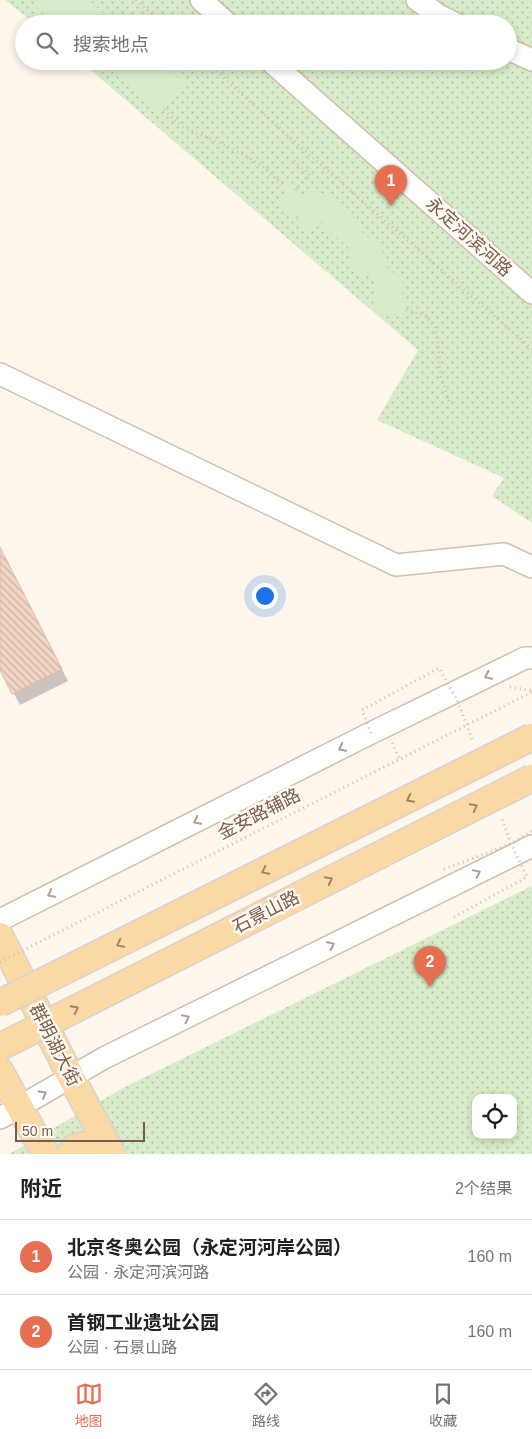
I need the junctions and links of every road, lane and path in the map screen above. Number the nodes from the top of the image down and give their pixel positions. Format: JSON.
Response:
{"nodes":[{"id":1,"x":136,"y":0,"type":"edge"},
{"id":2,"x":201,"y":0,"type":"edge"},
{"id":3,"x":417,"y":0,"type":"edge"},
{"id":4,"x":153,"y":15,"type":"edge"},
{"id":5,"x":218,"y":15,"type":"edge"},
{"id":6,"x":439,"y":15,"type":"edge"},
{"id":7,"x":517,"y":53,"type":"edge"},
{"id":8,"x":532,"y":60,"type":"edge"},
{"id":9,"x":215,"y":70,"type":"edge"},
{"id":10,"x":280,"y":70,"type":"edge"},
{"id":11,"x":164,"y":110,"type":"dead end"},
{"id":12,"x":294,"y":161,"type":"dead end"},
{"id":13,"x":283,"y":185,"type":"dead end"},
{"id":14,"x":295,"y":191,"type":"dead end"},
{"id":15,"x":532,"y":293,"type":"edge"},
{"id":16,"x":406,"y":310,"type":"dead end"},
{"id":17,"x":532,"y":349,"type":"edge"},
{"id":18,"x":0,"y":374,"type":"edge"},
{"id":19,"x":449,"y":402,"type":"dead end"},
{"id":20,"x":532,"y":567,"type":"edge"},
{"id":21,"x":532,"y":658,"type":"edge"},
{"id":22,"x":532,"y":692,"type":"edge"},
{"id":23,"x":458,"y":702,"type":"dead end"},
{"id":24,"x":371,"y":733,"type":"junction"},
{"id":25,"x":532,"y":737,"type":"edge"},
{"id":26,"x":532,"y":778,"type":"edge"},
{"id":27,"x":532,"y":831,"type":"edge"},
{"id":28,"x":532,"y":846,"type":"edge"},
{"id":29,"x":444,"y":869,"type":"dead end"},
{"id":30,"x":0,"y":920,"type":"edge"},
{"id":31,"x":0,"y":936,"type":"edge"},
{"id":32,"x":0,"y":962,"type":"edge"},
{"id":33,"x":0,"y":1003,"type":"edge"},
{"id":34,"x":0,"y":1047,"type":"edge"},
{"id":35,"x":0,"y":1071,"type":"edge"},
{"id":36,"x":72,"y":1077,"type":"junction"},
{"id":37,"x":10,"y":1113,"type":"edge"},
{"id":38,"x":45,"y":1154,"type":"edge"},
{"id":39,"x":70,"y":1154,"type":"edge"},
{"id":40,"x":111,"y":1154,"type":"edge"}],
"edges":[{"from":1,"to":4,"type":"path"},
{"from":2,"to":5,"type":"street"},
{"from":3,"to":6,"type":"street"},
{"from":7,"to":8,"type":"street"},
{"from":9,"to":17,"type":"path"},
{"from":10,"to":15,"type":"street","name":"永定河滨河路"},
{"from":11,"to":13,"type":"path"},
{"from":12,"to":14,"type":"path"},
{"from":16,"to":19,"type":"path"},
{"from":18,"to":20,"type":"street"},
{"from":21,"to":24,"type":"street","one_way":true},
{"from":22,"to":32,"type":"path","name":"金安路辅路","bridge":true},
{"from":23,"to":24,"type":"path","bridge":true},
{"from":24,"to":30,"type":"street","one_way":true},
{"from":25,"to":33,"type":"main road","name":"石景山路","one_way":true,"bridge":true},
{"from":34,"to":26,"type":"main road","name":"石景山路","one_way":true,"bridge":true},
{"from":27,"to":29,"type":"path","bridge":true},
{"from":36,"to":28,"type":"street","one_way":true},
{"from":31,"to":36,"type":"main road","name":"群明湖大街"},
{"from":35,"to":37,"type":"main road"},
{"from":37,"to":36,"type":"street","one_way":true},
{"from":36,"to":40,"type":"main road","name":"群明湖大街"},
{"from":37,"to":38,"type":"main road"},
{"from":39,"to":40,"type":"main road"}]}
